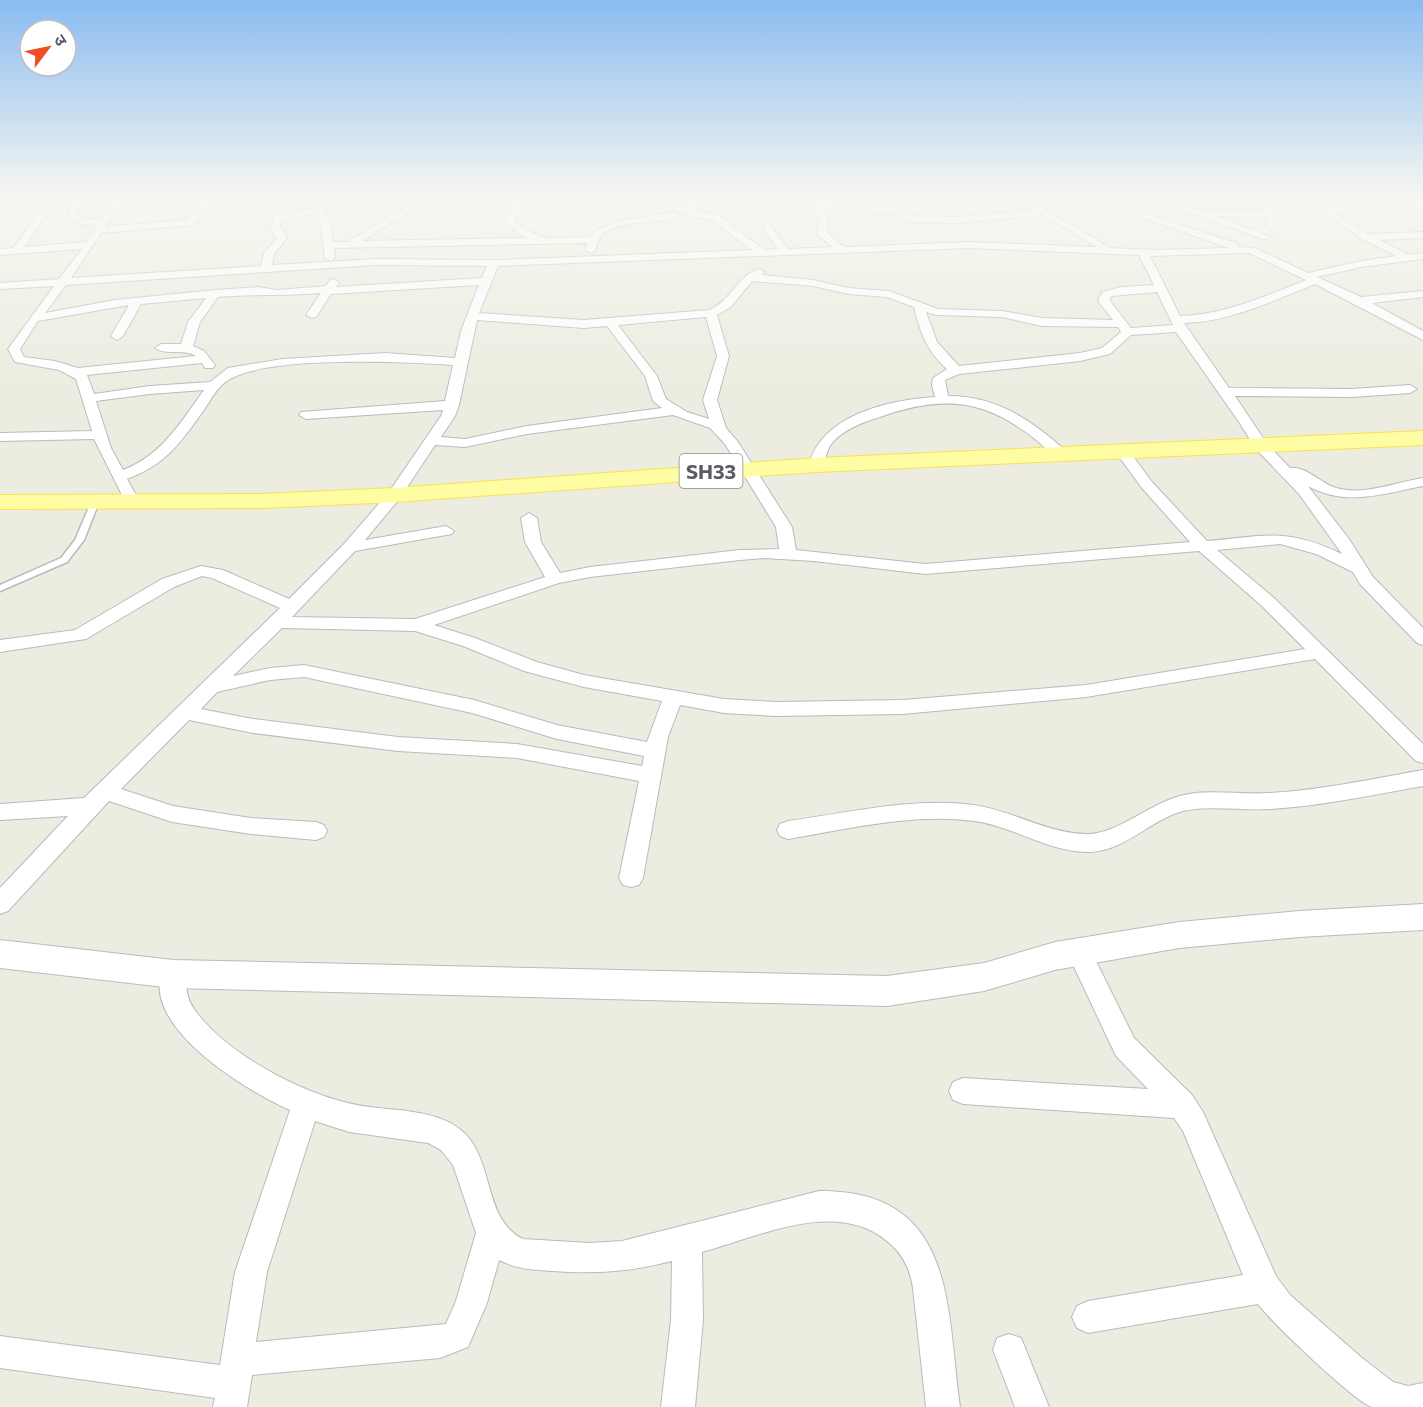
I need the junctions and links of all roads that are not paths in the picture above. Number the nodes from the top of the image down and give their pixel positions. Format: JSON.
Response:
{"nodes":[{"id":1,"x":77,"y":262,"type":"edge"},
{"id":2,"x":268,"y":262,"type":"edge"},
{"id":3,"x":395,"y":262,"type":"edge"},
{"id":4,"x":444,"y":262,"type":"edge"},
{"id":5,"x":539,"y":262,"type":"edge"},
{"id":6,"x":775,"y":262,"type":"edge"},
{"id":7,"x":1148,"y":262,"type":"edge"},
{"id":8,"x":1275,"y":262,"type":"edge"},
{"id":9,"x":1390,"y":262,"type":"edge"},
{"id":10,"x":343,"y":263,"type":"junction"},
{"id":11,"x":494,"y":263,"type":"junction"},
{"id":12,"x":329,"y":264,"type":"joint"},
{"id":13,"x":73,"y":268,"type":"junction"},
{"id":14,"x":267,"y":268,"type":"junction"},
{"id":15,"x":52,"y":270,"type":"dead end"},
{"id":16,"x":131,"y":277,"type":"junction"},
{"id":17,"x":748,"y":277,"type":"junction"},
{"id":18,"x":1312,"y":278,"type":"junction"},
{"id":19,"x":485,"y":281,"type":"junction"},
{"id":20,"x":62,"y":283,"type":"junction"},
{"id":21,"x":0,"y":286,"type":"edge"},
{"id":22,"x":1162,"y":288,"type":"junction"},
{"id":23,"x":329,"y":290,"type":"junction"},
{"id":24,"x":215,"y":293,"type":"junction"},
{"id":25,"x":1422,"y":294,"type":"edge"},
{"id":26,"x":137,"y":301,"type":"junction"},
{"id":27,"x":1360,"y":301,"type":"junction"},
{"id":28,"x":115,"y":303,"type":"junction"},
{"id":29,"x":919,"y":306,"type":"junction"},
{"id":30,"x":206,"y":308,"type":"junction"},
{"id":31,"x":182,"y":310,"type":"dead end"},
{"id":32,"x":149,"y":313,"type":"dead end"},
{"id":33,"x":711,"y":313,"type":"junction"},
{"id":34,"x":129,"y":314,"type":"junction"},
{"id":35,"x":312,"y":315,"type":"dead end"},
{"id":36,"x":472,"y":316,"type":"junction"},
{"id":37,"x":35,"y":318,"type":"junction"},
{"id":38,"x":611,"y":323,"type":"junction"},
{"id":39,"x":1178,"y":324,"type":"junction"},
{"id":40,"x":1124,"y":328,"type":"junction"},
{"id":41,"x":117,"y":336,"type":"dead end"},
{"id":42,"x":1423,"y":336,"type":"edge"},
{"id":43,"x":186,"y":346,"type":"junction"},
{"id":44,"x":161,"y":348,"type":"dead end"},
{"id":45,"x":17,"y":356,"type":"junction"},
{"id":46,"x":3,"y":358,"type":"dead end"},
{"id":47,"x":207,"y":359,"type":"junction"},
{"id":48,"x":461,"y":362,"type":"junction"},
{"id":49,"x":956,"y":370,"type":"junction"},
{"id":50,"x":78,"y":372,"type":"junction"},
{"id":51,"x":223,"y":375,"type":"junction"},
{"id":52,"x":213,"y":386,"type":"junction"},
{"id":53,"x":1410,"y":389,"type":"dead end"},
{"id":54,"x":1224,"y":392,"type":"junction"},
{"id":55,"x":90,"y":398,"type":"junction"},
{"id":56,"x":943,"y":400,"type":"junction"},
{"id":57,"x":452,"y":405,"type":"junction"},
{"id":58,"x":674,"y":411,"type":"junction"},
{"id":59,"x":306,"y":415,"type":"dead end"},
{"id":60,"x":719,"y":429,"type":"junction"},
{"id":61,"x":100,"y":435,"type":"junction"},
{"id":62,"x":0,"y":437,"type":"edge"},
{"id":63,"x":1423,"y":438,"type":"edge"},
{"id":64,"x":432,"y":441,"type":"junction"},
{"id":65,"x":1122,"y":451,"type":"junction"},
{"id":66,"x":1268,"y":453,"type":"junction"},
{"id":67,"x":1061,"y":454,"type":"junction"},
{"id":68,"x":816,"y":465,"type":"junction"},
{"id":69,"x":746,"y":469,"type":"junction"},
{"id":70,"x":119,"y":477,"type":"junction"},
{"id":71,"x":1423,"y":482,"type":"edge"},
{"id":72,"x":395,"y":495,"type":"junction"},
{"id":73,"x":0,"y":502,"type":"edge"},
{"id":74,"x":94,"y":502,"type":"junction"},
{"id":75,"x":132,"y":502,"type":"junction"},
{"id":76,"x":529,"y":518,"type":"dead end"},
{"id":77,"x":446,"y":531,"type":"dead end"},
{"id":78,"x":1203,"y":546,"type":"junction"},
{"id":79,"x":350,"y":547,"type":"junction"},
{"id":80,"x":788,"y":554,"type":"junction"},
{"id":81,"x":1358,"y":568,"type":"junction"},
{"id":82,"x":555,"y":579,"type":"junction"},
{"id":83,"x":0,"y":588,"type":"edge"},
{"id":84,"x":292,"y":607,"type":"junction"},
{"id":85,"x":277,"y":622,"type":"junction"},
{"id":86,"x":416,"y":625,"type":"junction"},
{"id":87,"x":1423,"y":639,"type":"edge"},
{"id":88,"x":0,"y":646,"type":"edge"},
{"id":89,"x":1318,"y":653,"type":"junction"},
{"id":90,"x":208,"y":688,"type":"junction"},
{"id":91,"x":673,"y":698,"type":"junction"},
{"id":92,"x":183,"y":712,"type":"junction"},
{"id":93,"x":655,"y":751,"type":"junction"},
{"id":94,"x":1423,"y":756,"type":"edge"},
{"id":95,"x":650,"y":775,"type":"junction"},
{"id":96,"x":1423,"y":778,"type":"edge"},
{"id":97,"x":97,"y":798,"type":"junction"},
{"id":98,"x":0,"y":812,"type":"edge"},
{"id":99,"x":788,"y":830,"type":"dead end"},
{"id":100,"x":316,"y":831,"type":"dead end"},
{"id":101,"x":631,"y":878,"type":"dead end"},
{"id":102,"x":0,"y":904,"type":"edge"},
{"id":103,"x":1423,"y":917,"type":"edge"},
{"id":104,"x":1079,"y":952,"type":"junction"},
{"id":105,"x":0,"y":954,"type":"edge"},
{"id":106,"x":173,"y":974,"type":"junction"},
{"id":107,"x":963,"y":1091,"type":"dead end"},
{"id":108,"x":306,"y":1104,"type":"junction"},
{"id":109,"x":1182,"y":1105,"type":"junction"},
{"id":110,"x":491,"y":1233,"type":"junction"},
{"id":111,"x":687,"y":1240,"type":"junction"},
{"id":112,"x":1265,"y":1287,"type":"junction"},
{"id":113,"x":1088,"y":1317,"type":"dead end"},
{"id":114,"x":1009,"y":1350,"type":"dead end"},
{"id":115,"x":0,"y":1352,"type":"edge"},
{"id":116,"x":234,"y":1384,"type":"edge"},
{"id":117,"x":1414,"y":1403,"type":"edge"},
{"id":118,"x":678,"y":1407,"type":"edge"},
{"id":119,"x":943,"y":1407,"type":"edge"},
{"id":120,"x":1032,"y":1407,"type":"edge"}],
"edges":[{"from":1,"to":13,"type":"street"},
{"from":2,"to":14,"type":"street"},
{"from":3,"to":10,"type":"street"},
{"from":4,"to":11,"type":"street"},
{"from":5,"to":11,"type":"street"},
{"from":6,"to":17,"type":"street"},
{"from":7,"to":22,"type":"street"},
{"from":8,"to":18,"type":"street"},
{"from":9,"to":18,"type":"street"},
{"from":10,"to":12,"type":"street"},
{"from":10,"to":23,"type":"street"},
{"from":11,"to":19,"type":"street"},
{"from":12,"to":14,"type":"street"},
{"from":13,"to":15,"type":"street"},
{"from":13,"to":20,"type":"street"},
{"from":14,"to":16,"type":"street"},
{"from":16,"to":20,"type":"street"},
{"from":16,"to":28,"type":"street"},
{"from":17,"to":29,"type":"street"},
{"from":17,"to":33,"type":"street"},
{"from":18,"to":27,"type":"street"},
{"from":18,"to":39,"type":"street"},
{"from":19,"to":23,"type":"street"},
{"from":19,"to":36,"type":"street"},
{"from":20,"to":21,"type":"street"},
{"from":20,"to":37,"type":"street"},
{"from":22,"to":39,"type":"street"},
{"from":22,"to":40,"type":"street"},
{"from":23,"to":24,"type":"street"},
{"from":23,"to":35,"type":"street"},
{"from":24,"to":26,"type":"street"},
{"from":24,"to":30,"type":"street"},
{"from":25,"to":27,"type":"street"},
{"from":26,"to":28,"type":"street"},
{"from":26,"to":34,"type":"street"},
{"from":27,"to":42,"type":"street"},
{"from":28,"to":37,"type":"street"},
{"from":29,"to":40,"type":"street"},
{"from":29,"to":49,"type":"street"},
{"from":30,"to":31,"type":"street"},
{"from":30,"to":43,"type":"street"},
{"from":32,"to":34,"type":"street"},
{"from":33,"to":38,"type":"street"},
{"from":33,"to":60,"type":"street"},
{"from":34,"to":41,"type":"street"},
{"from":36,"to":38,"type":"street"},
{"from":36,"to":48,"type":"street"},
{"from":37,"to":45,"type":"street"},
{"from":38,"to":58,"type":"street"},
{"from":39,"to":40,"type":"street"},
{"from":39,"to":54,"type":"street"},
{"from":40,"to":49,"type":"street"},
{"from":43,"to":44,"type":"street"},
{"from":43,"to":47,"type":"street"},
{"from":45,"to":46,"type":"street"},
{"from":45,"to":50,"type":"street"},
{"from":47,"to":50,"type":"street"},
{"from":47,"to":51,"type":"street"},
{"from":48,"to":51,"type":"street"},
{"from":48,"to":57,"type":"street"},
{"from":49,"to":56,"type":"street"},
{"from":50,"to":55,"type":"street"},
{"from":51,"to":52,"type":"street"},
{"from":52,"to":55,"type":"street"},
{"from":52,"to":70,"type":"street"},
{"from":53,"to":54,"type":"street"},
{"from":54,"to":66,"type":"street"},
{"from":55,"to":61,"type":"street"},
{"from":56,"to":67,"type":"street"},
{"from":56,"to":68,"type":"street"},
{"from":57,"to":59,"type":"street"},
{"from":57,"to":64,"type":"street"},
{"from":58,"to":60,"type":"street"},
{"from":58,"to":64,"type":"street"},
{"from":60,"to":69,"type":"street"},
{"from":61,"to":62,"type":"street"},
{"from":61,"to":70,"type":"street"},
{"from":63,"to":66,"type":"main road","number":"SH33"},
{"from":64,"to":72,"type":"street"},
{"from":65,"to":66,"type":"main road","number":"SH33"},
{"from":65,"to":67,"type":"main road","number":"SH33"},
{"from":65,"to":78,"type":"street"},
{"from":66,"to":71,"type":"street"},
{"from":66,"to":81,"type":"street"},
{"from":67,"to":68,"type":"main road","number":"SH33"},
{"from":68,"to":69,"type":"main road","number":"SH33"},
{"from":69,"to":72,"type":"main road","number":"SH33"},
{"from":69,"to":80,"type":"street"},
{"from":70,"to":75,"type":"street"},
{"from":72,"to":75,"type":"main road","number":"SH33"},
{"from":72,"to":79,"type":"street"},
{"from":73,"to":74,"type":"main road","number":"SH33"},
{"from":74,"to":75,"type":"main road","number":"SH33"},
{"from":74,"to":83,"type":"lane"},
{"from":76,"to":82,"type":"street"},
{"from":77,"to":79,"type":"street"},
{"from":78,"to":80,"type":"street"},
{"from":78,"to":81,"type":"street"},
{"from":78,"to":89,"type":"street"},
{"from":79,"to":84,"type":"street"},
{"from":80,"to":82,"type":"street"},
{"from":81,"to":87,"type":"street"},
{"from":82,"to":86,"type":"street"},
{"from":84,"to":85,"type":"street"},
{"from":84,"to":88,"type":"street"},
{"from":85,"to":86,"type":"street"},
{"from":85,"to":90,"type":"street"},
{"from":86,"to":91,"type":"street"},
{"from":89,"to":91,"type":"street"},
{"from":89,"to":94,"type":"street"},
{"from":90,"to":92,"type":"street"},
{"from":90,"to":93,"type":"street"},
{"from":91,"to":93,"type":"street"},
{"from":92,"to":95,"type":"street"},
{"from":92,"to":97,"type":"street"},
{"from":93,"to":95,"type":"street"},
{"from":95,"to":101,"type":"street"},
{"from":96,"to":99,"type":"street"},
{"from":97,"to":98,"type":"street"},
{"from":97,"to":100,"type":"street"},
{"from":97,"to":102,"type":"street"},
{"from":103,"to":104,"type":"street"},
{"from":104,"to":106,"type":"street"},
{"from":104,"to":109,"type":"street"},
{"from":105,"to":106,"type":"street"},
{"from":106,"to":108,"type":"street"},
{"from":107,"to":109,"type":"street"},
{"from":108,"to":110,"type":"street"},
{"from":108,"to":116,"type":"street"},
{"from":109,"to":112,"type":"street"},
{"from":110,"to":111,"type":"street"},
{"from":110,"to":116,"type":"street"},
{"from":111,"to":118,"type":"street"},
{"from":111,"to":119,"type":"street"},
{"from":112,"to":113,"type":"street"},
{"from":112,"to":117,"type":"street"},
{"from":114,"to":120,"type":"street"},
{"from":115,"to":116,"type":"street"}]}
